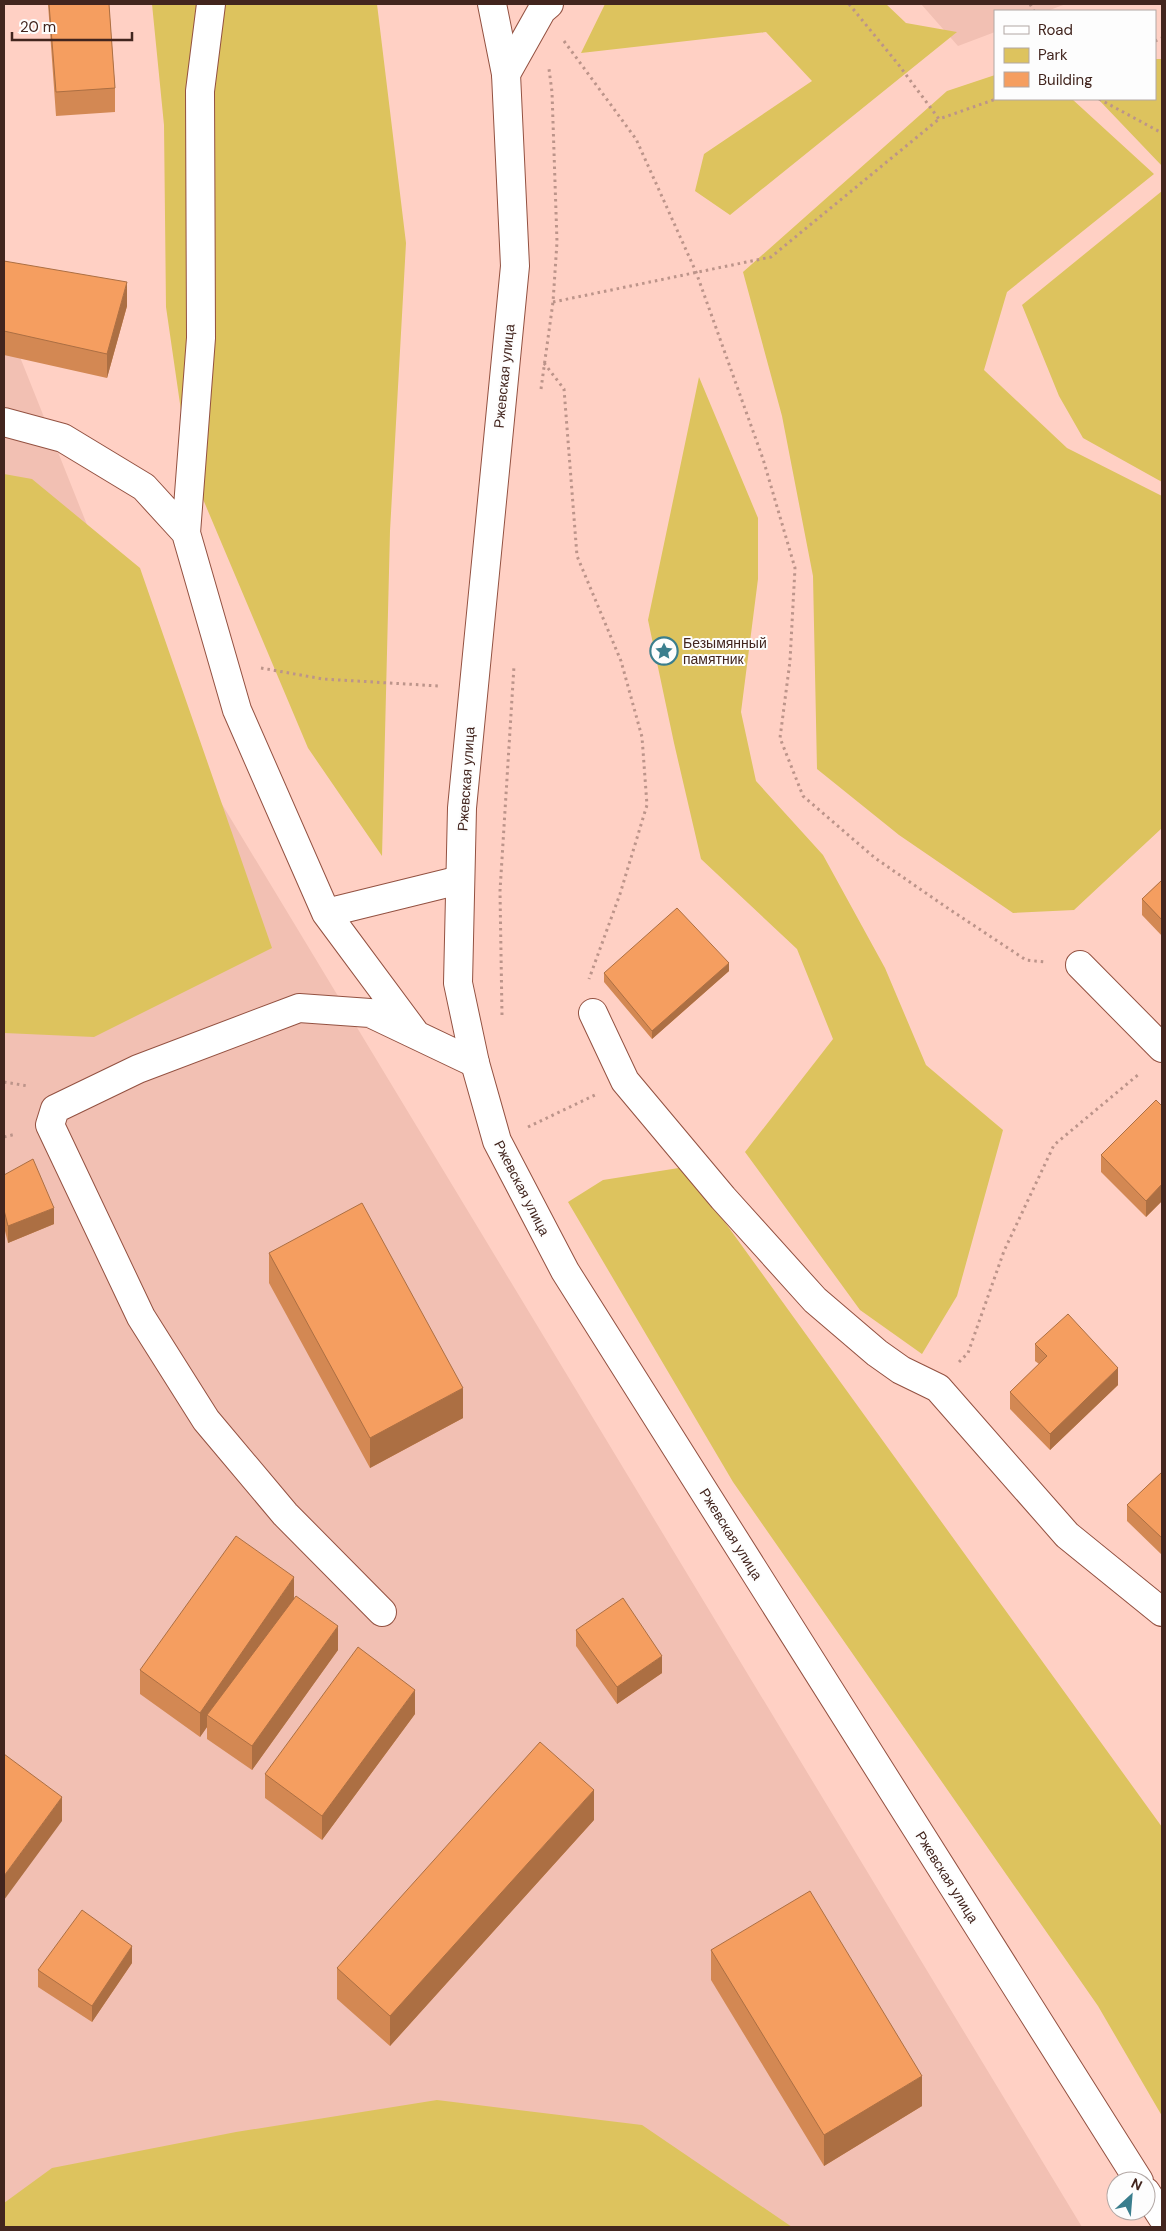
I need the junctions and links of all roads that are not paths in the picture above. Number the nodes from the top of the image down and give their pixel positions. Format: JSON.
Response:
{"nodes":[{"id":1,"x":211,"y":4,"type":"edge"},
{"id":2,"x":492,"y":4,"type":"edge"},
{"id":3,"x":542,"y":6,"type":"edge"},
{"id":4,"x":506,"y":74,"type":"junction"},
{"id":5,"x":4,"y":422,"type":"edge"},
{"id":6,"x":186,"y":533,"type":"junction"},
{"id":7,"x":460,"y":880,"type":"junction"},
{"id":8,"x":326,"y":913,"type":"junction"},
{"id":9,"x":1080,"y":966,"type":"road end"},
{"id":10,"x":593,"y":1013,"type":"road end"},
{"id":11,"x":416,"y":1034,"type":"junction"},
{"id":12,"x":1162,"y":1048,"type":"edge"},
{"id":13,"x":475,"y":1063,"type":"junction"},
{"id":14,"x":382,"y":1612,"type":"dead end"},
{"id":15,"x":1162,"y":1612,"type":"edge"},
{"id":16,"x":1133,"y":2171,"type":"edge"}],
"edges":[{"from":1,"to":6,"type":"street"},
{"from":2,"to":4,"type":"street","name":"Ржевская улица"},
{"from":3,"to":4,"type":"street"},
{"from":4,"to":7,"type":"street","name":"Ржевская улица"},
{"from":5,"to":6,"type":"street"},
{"from":6,"to":8,"type":"street"},
{"from":7,"to":8,"type":"street"},
{"from":7,"to":13,"type":"street","name":"Ржевская улица"},
{"from":8,"to":11,"type":"street"},
{"from":9,"to":12,"type":"street"},
{"from":10,"to":15,"type":"street"},
{"from":11,"to":13,"type":"street"},
{"from":11,"to":14,"type":"street"},
{"from":13,"to":16,"type":"street","name":"Ржевская улица"}]}
